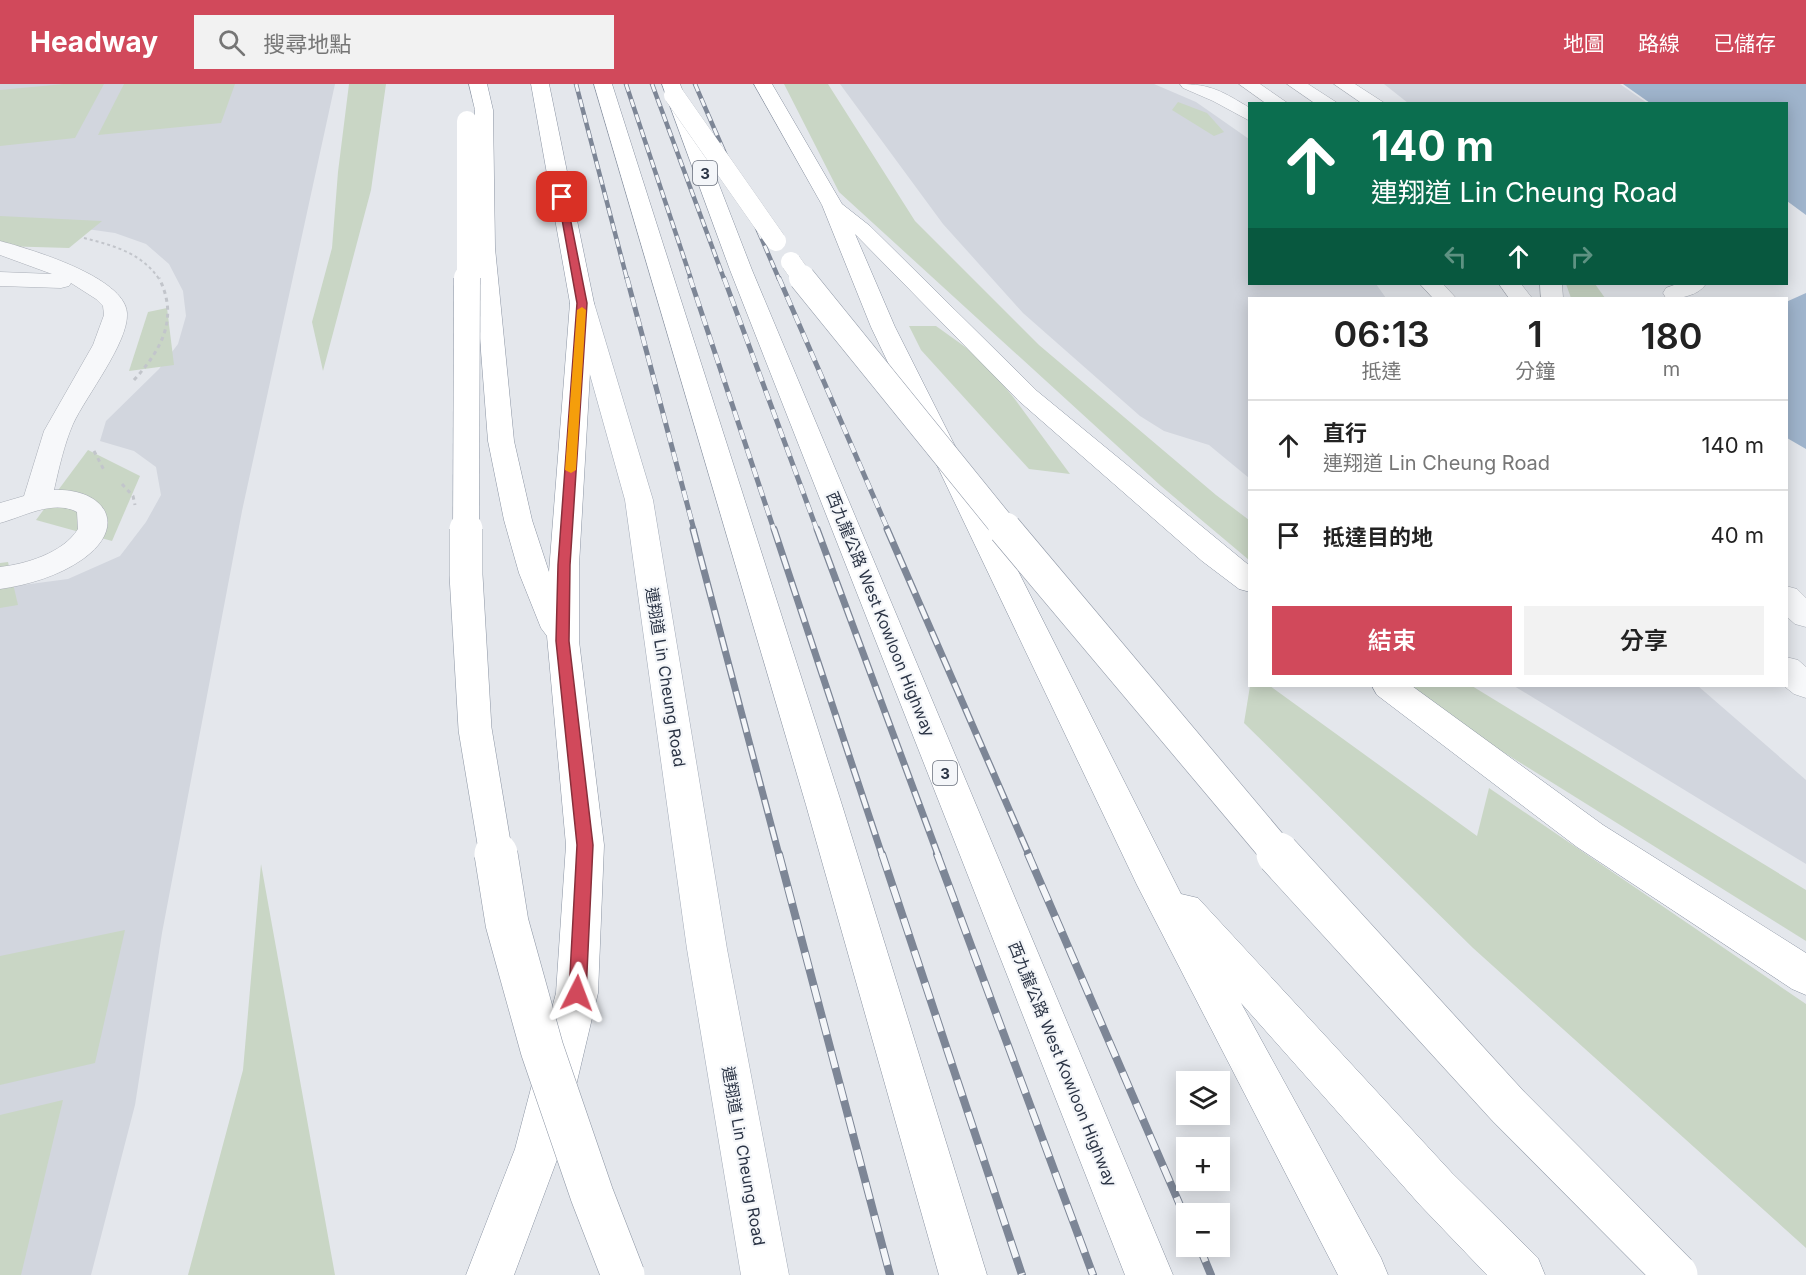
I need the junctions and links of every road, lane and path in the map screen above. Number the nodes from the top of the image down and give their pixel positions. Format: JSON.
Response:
{"nodes":[{"id":1,"x":466,"y":84,"type":"edge"},
{"id":2,"x":478,"y":84,"type":"edge"},
{"id":3,"x":540,"y":84,"type":"edge"},
{"id":4,"x":603,"y":84,"type":"edge"},
{"id":5,"x":763,"y":84,"type":"edge"},
{"id":6,"x":1189,"y":84,"type":"edge"},
{"id":7,"x":1248,"y":84,"type":"edge"},
{"id":8,"x":1296,"y":84,"type":"edge"},
{"id":9,"x":1343,"y":84,"type":"edge"},
{"id":10,"x":673,"y":89,"type":"edge"},
{"id":11,"x":1219,"y":97,"type":"junction"},
{"id":12,"x":1196,"y":102,"type":"dead end"},
{"id":13,"x":1277,"y":102,"type":"edge"},
{"id":14,"x":1327,"y":102,"type":"edge"},
{"id":15,"x":1374,"y":102,"type":"edge"},
{"id":16,"x":1248,"y":115,"type":"edge"},
{"id":17,"x":832,"y":205,"type":"junction"},
{"id":18,"x":0,"y":248,"type":"edge"},
{"id":19,"x":0,"y":279,"type":"edge"},
{"id":20,"x":87,"y":281,"type":"junction"},
{"id":21,"x":1432,"y":285,"type":"edge"},
{"id":22,"x":1511,"y":285,"type":"edge"},
{"id":23,"x":1693,"y":285,"type":"edge"},
{"id":24,"x":1674,"y":293,"type":"dead end"},
{"id":25,"x":1444,"y":297,"type":"edge"},
{"id":26,"x":1520,"y":297,"type":"edge"},
{"id":27,"x":582,"y":303,"type":"junction"},
{"id":28,"x":37,"y":501,"type":"junction"},
{"id":29,"x":0,"y":514,"type":"edge"},
{"id":30,"x":0,"y":578,"type":"edge"},
{"id":31,"x":1248,"y":580,"type":"edge"},
{"id":32,"x":1788,"y":599,"type":"edge"},
{"id":33,"x":1806,"y":616,"type":"edge"},
{"id":34,"x":562,"y":641,"type":"junction"},
{"id":35,"x":1788,"y":671,"type":"edge"},
{"id":36,"x":1806,"y":685,"type":"edge"},
{"id":37,"x":1390,"y":687,"type":"edge"},
{"id":38,"x":1150,"y":873,"type":"junction"},
{"id":39,"x":1806,"y":976,"type":"edge"},
{"id":40,"x":490,"y":1275,"type":"edge"},
{"id":41,"x":623,"y":1275,"type":"edge"},
{"id":42,"x":765,"y":1275,"type":"edge"},
{"id":43,"x":963,"y":1275,"type":"edge"},
{"id":44,"x":1149,"y":1275,"type":"edge"},
{"id":45,"x":1364,"y":1275,"type":"edge"},
{"id":46,"x":1521,"y":1275,"type":"edge"},
{"id":47,"x":1676,"y":1275,"type":"edge"}],
"edges":[{"from":1,"to":41,"type":"main road","bridge":true},
{"from":2,"to":34,"type":"main road"},
{"from":3,"to":27,"type":"main road","name":"連翔道 Lin Cheung Road"},
{"from":4,"to":43,"type":"main road"},
{"from":5,"to":17,"type":"main road"},
{"from":6,"to":11,"type":"street"},
{"from":7,"to":13,"type":"street"},
{"from":8,"to":14,"type":"street"},
{"from":9,"to":15,"type":"street"},
{"from":10,"to":44,"type":"main road","name":"西九龍公路 West Kowloon Highway","number":"3","bridge":true},
{"from":10,"to":47,"type":"main road","bridge":true},
{"from":11,"to":12,"type":"street"},
{"from":11,"to":16,"type":"street"},
{"from":17,"to":31,"type":"main road"},
{"from":17,"to":38,"type":"main road"},
{"from":18,"to":20,"type":"street"},
{"from":19,"to":20,"type":"street"},
{"from":20,"to":28,"type":"street"},
{"from":21,"to":25,"type":"street"},
{"from":22,"to":26,"type":"street"},
{"from":23,"to":24,"type":"street"},
{"from":27,"to":34,"type":"main road"},
{"from":27,"to":42,"type":"main road","name":"連翔道 Lin Cheung Road"},
{"from":28,"to":29,"type":"street"},
{"from":28,"to":30,"type":"street"},
{"from":32,"to":33,"type":"street"},
{"from":34,"to":40,"type":"main road"},
{"from":35,"to":36,"type":"street"},
{"from":37,"to":39,"type":"main road"},
{"from":38,"to":45,"type":"main road"},
{"from":38,"to":46,"type":"main road"}]}
